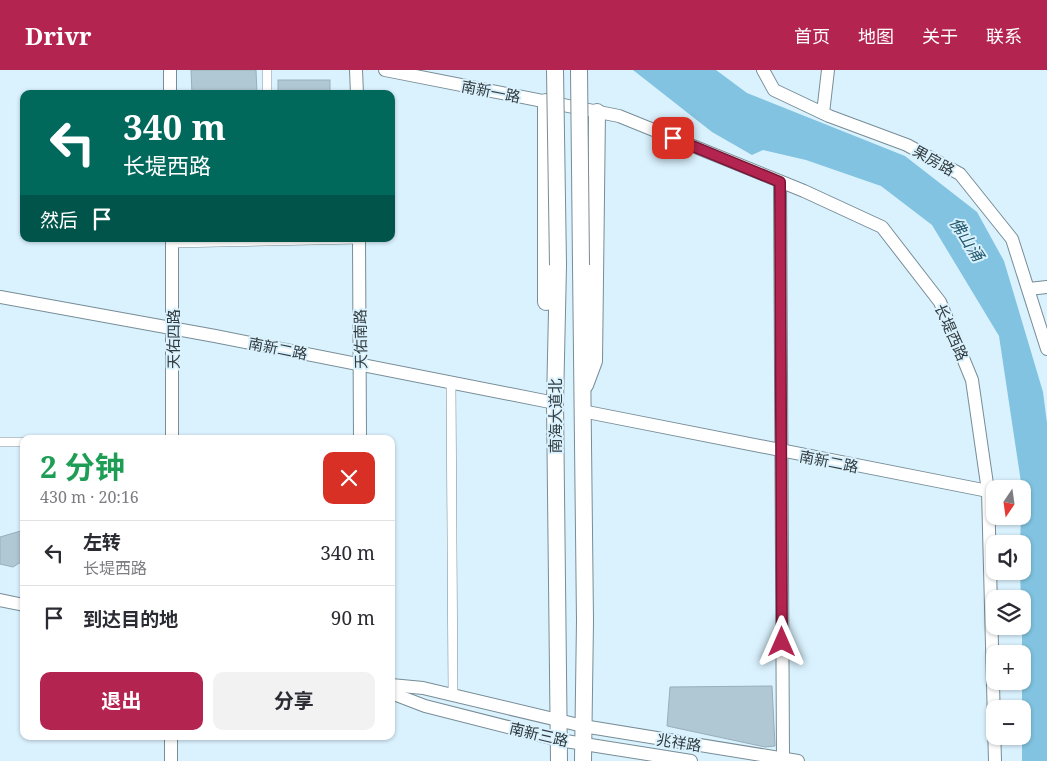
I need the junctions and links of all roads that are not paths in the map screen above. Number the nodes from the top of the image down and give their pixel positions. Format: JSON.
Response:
{"nodes":[{"id":1,"x":170,"y":70,"type":"edge"},
{"id":2,"x":267,"y":70,"type":"edge"},
{"id":3,"x":356,"y":70,"type":"edge"},
{"id":4,"x":385,"y":70,"type":"edge"},
{"id":5,"x":555,"y":70,"type":"edge"},
{"id":6,"x":578,"y":70,"type":"edge"},
{"id":7,"x":763,"y":70,"type":"edge"},
{"id":8,"x":828,"y":70,"type":"edge"},
{"id":9,"x":170,"y":90,"type":"edge"},
{"id":10,"x":267,"y":90,"type":"edge"},
{"id":11,"x":357,"y":90,"type":"edge"},
{"id":12,"x":546,"y":102,"type":"junction"},
{"id":13,"x":597,"y":112,"type":"junction"},
{"id":14,"x":823,"y":113,"type":"junction"},
{"id":15,"x":780,"y":182,"type":"junction"},
{"id":16,"x":172,"y":242,"type":"edge"},
{"id":17,"x":359,"y":242,"type":"edge"},
{"id":18,"x":1047,"y":287,"type":"edge"},
{"id":19,"x":1030,"y":293,"type":"junction"},
{"id":20,"x":1047,"y":295,"type":"edge"},
{"id":21,"x":0,"y":298,"type":"edge"},
{"id":22,"x":173,"y":330,"type":"junction"},
{"id":23,"x":1047,"y":349,"type":"edge"},
{"id":24,"x":360,"y":365,"type":"junction"},
{"id":25,"x":555,"y":371,"type":"junction"},
{"id":26,"x":451,"y":383,"type":"junction"},
{"id":27,"x":582,"y":394,"type":"junction"},
{"id":28,"x":554,"y":403,"type":"junction"},
{"id":29,"x":582,"y":412,"type":"junction"},
{"id":30,"x":172,"y":435,"type":"edge"},
{"id":31,"x":360,"y":435,"type":"edge"},
{"id":32,"x":0,"y":442,"type":"edge"},
{"id":33,"x":20,"y":442,"type":"edge"},
{"id":34,"x":781,"y":452,"type":"junction"},
{"id":35,"x":986,"y":480,"type":"edge"},
{"id":36,"x":986,"y":491,"type":"edge"},
{"id":37,"x":989,"y":525,"type":"edge"},
{"id":38,"x":0,"y":600,"type":"edge"},
{"id":39,"x":20,"y":604,"type":"edge"},
{"id":40,"x":395,"y":685,"type":"edge"},
{"id":41,"x":395,"y":695,"type":"edge"},
{"id":42,"x":453,"y":696,"type":"junction"},
{"id":43,"x":560,"y":722,"type":"junction"},
{"id":44,"x":583,"y":726,"type":"junction"},
{"id":45,"x":171,"y":740,"type":"edge"},
{"id":46,"x":560,"y":740,"type":"junction"},
{"id":47,"x":583,"y":744,"type":"junction"},
{"id":48,"x":783,"y":757,"type":"junction"},
{"id":49,"x":171,"y":761,"type":"edge"},
{"id":50,"x":559,"y":761,"type":"edge"},
{"id":51,"x":583,"y":761,"type":"edge"},
{"id":52,"x":690,"y":761,"type":"edge"},
{"id":53,"x":798,"y":761,"type":"edge"},
{"id":54,"x":995,"y":761,"type":"edge"}],
"edges":[{"from":1,"to":9,"type":"street"},
{"from":2,"to":10,"type":"street"},
{"from":3,"to":11,"type":"street"},
{"from":4,"to":12,"type":"street","name":"南新一路"},
{"from":5,"to":25,"type":"highway","name":"南海大道北","bridge":true},
{"from":6,"to":27,"type":"highway","name":"南海大道北","bridge":true},
{"from":7,"to":14,"type":"street","name":"果房路"},
{"from":8,"to":14,"type":"street"},
{"from":12,"to":13,"type":"street","name":"南新一路"},
{"from":12,"to":25,"type":"highway"},
{"from":13,"to":15,"type":"street","name":"长堤西路"},
{"from":13,"to":27,"type":"highway"},
{"from":14,"to":19,"type":"street","name":"果房路"},
{"from":15,"to":34,"type":"street"},
{"from":15,"to":35,"type":"street","name":"长堤西路"},
{"from":16,"to":22,"type":"street","name":"天佑四路"},
{"from":17,"to":24,"type":"street","name":"天佑南路"},
{"from":18,"to":19,"type":"street"},
{"from":19,"to":20,"type":"street"},
{"from":19,"to":23,"type":"street","name":"果房路"},
{"from":21,"to":22,"type":"street","name":"南新二路"},
{"from":22,"to":24,"type":"street","name":"南新二路"},
{"from":22,"to":30,"type":"street","name":"天佑四路"},
{"from":24,"to":26,"type":"street","name":"南新二路"},
{"from":24,"to":31,"type":"street","name":"天佑南路"},
{"from":25,"to":28,"type":"highway","name":"南海大道北"},
{"from":26,"to":28,"type":"street","name":"南新二路"},
{"from":26,"to":42,"type":"street"},
{"from":27,"to":29,"type":"highway","name":"南海大道北"},
{"from":28,"to":43,"type":"highway","name":"南海大道北"},
{"from":29,"to":34,"type":"street","name":"南新二路"},
{"from":29,"to":44,"type":"highway","name":"南海大道北"},
{"from":32,"to":33,"type":"street"},
{"from":34,"to":36,"type":"street","name":"南新二路"},
{"from":34,"to":48,"type":"street"},
{"from":37,"to":54,"type":"street","name":"长堤西路"},
{"from":38,"to":39,"type":"street"},
{"from":40,"to":42,"type":"street","name":"南新三路"},
{"from":41,"to":46,"type":"street","name":"南新三路"},
{"from":42,"to":43,"type":"street","name":"南新三路"},
{"from":43,"to":44,"type":"street","name":"兆祥路"},
{"from":43,"to":46,"type":"highway","name":"南海大道北"},
{"from":44,"to":47,"type":"highway","name":"南海大道北"},
{"from":44,"to":48,"type":"street","name":"兆祥路"},
{"from":45,"to":49,"type":"street"},
{"from":46,"to":47,"type":"street","name":"南新三路"},
{"from":46,"to":50,"type":"highway","name":"南海大道北"},
{"from":47,"to":51,"type":"highway","name":"南海大道北"},
{"from":47,"to":52,"type":"street","name":"南新三路"},
{"from":48,"to":53,"type":"street","name":"兆祥路"}]}
